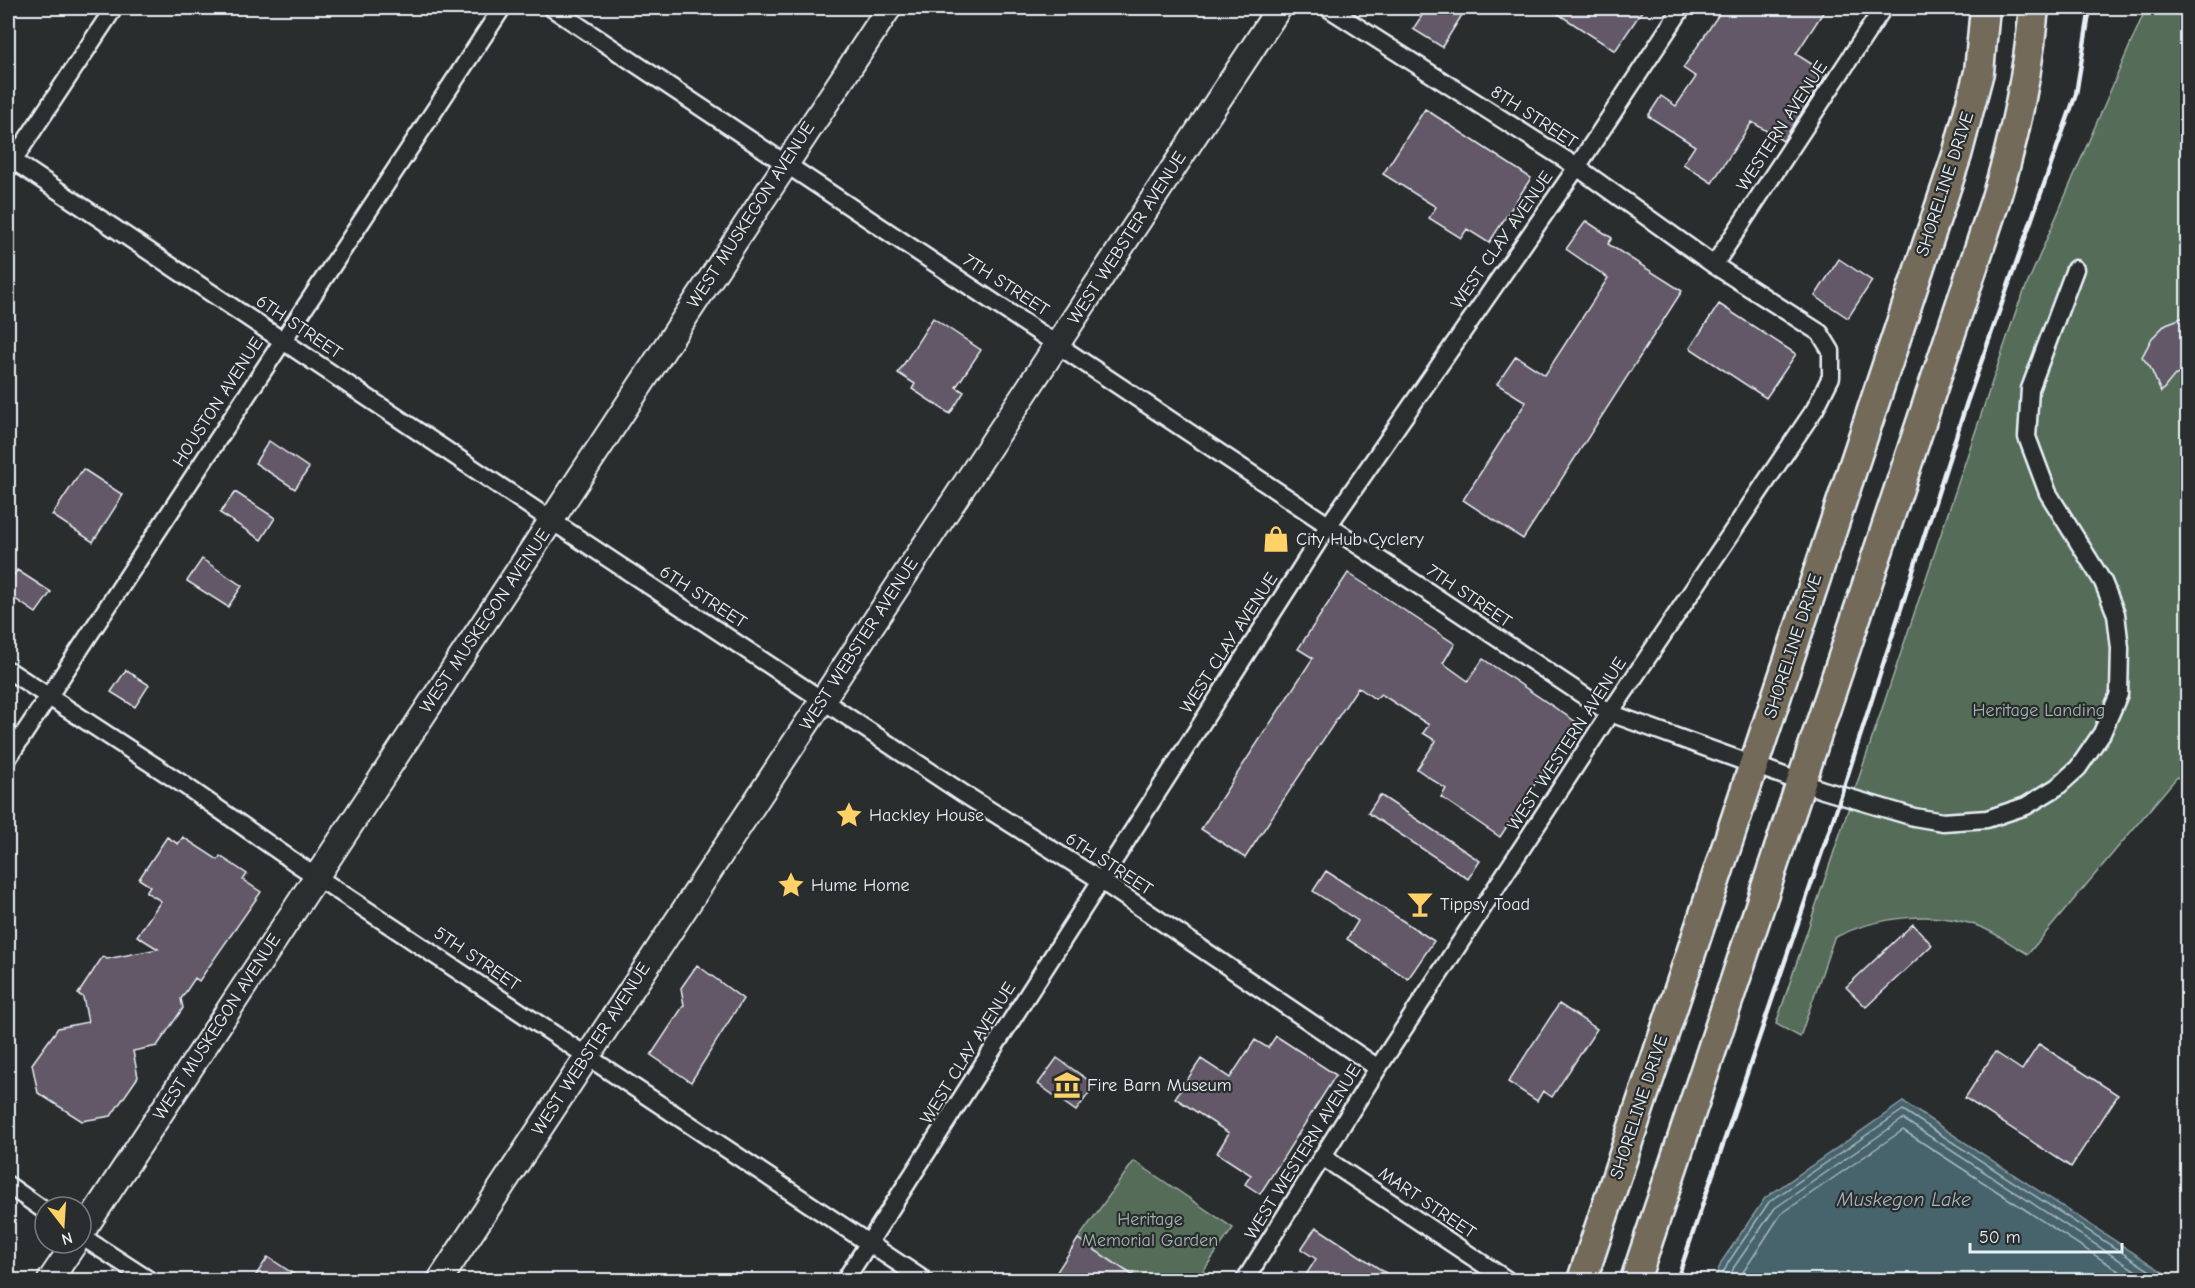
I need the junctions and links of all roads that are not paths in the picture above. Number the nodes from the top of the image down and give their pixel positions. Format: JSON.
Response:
{"nodes":[{"id":1,"x":114,"y":8,"type":"edge"},
{"id":2,"x":502,"y":8,"type":"edge"},
{"id":3,"x":552,"y":8,"type":"edge"},
{"id":4,"x":889,"y":8,"type":"edge"},
{"id":5,"x":1279,"y":8,"type":"edge"},
{"id":6,"x":1328,"y":8,"type":"edge"},
{"id":7,"x":1682,"y":8,"type":"edge"},
{"id":8,"x":1883,"y":8,"type":"edge"},
{"id":9,"x":1985,"y":8,"type":"edge"},
{"id":10,"x":2034,"y":8,"type":"edge"},
{"id":11,"x":9,"y":162,"type":"edge"},
{"id":12,"x":786,"y":162,"type":"junction"},
{"id":13,"x":1576,"y":167,"type":"junction"},
{"id":14,"x":1714,"y":265,"type":"junction"},
{"id":15,"x":2075,"y":269,"type":"dead end"},
{"id":16,"x":282,"y":340,"type":"junction"},
{"id":17,"x":1058,"y":343,"type":"junction"},
{"id":18,"x":552,"y":521,"type":"junction"},
{"id":19,"x":1328,"y":526,"type":"junction"},
{"id":20,"x":8,"y":670,"type":"edge"},
{"id":21,"x":48,"y":697,"type":"junction"},
{"id":22,"x":822,"y":700,"type":"junction"},
{"id":23,"x":1610,"y":713,"type":"junction"},
{"id":24,"x":8,"y":758,"type":"edge"},
{"id":25,"x":1755,"y":764,"type":"junction"},
{"id":26,"x":1800,"y":780,"type":"junction"},
{"id":27,"x":316,"y":876,"type":"junction"},
{"id":28,"x":1100,"y":880,"type":"junction"},
{"id":29,"x":586,"y":1056,"type":"junction"},
{"id":30,"x":1377,"y":1068,"type":"junction"},
{"id":31,"x":1324,"y":1158,"type":"junction"},
{"id":32,"x":8,"y":1185,"type":"edge"},
{"id":33,"x":33,"y":1202,"type":"edge"},
{"id":34,"x":93,"y":1217,"type":"edge"},
{"id":35,"x":93,"y":1243,"type":"edge"},
{"id":36,"x":869,"y":1245,"type":"junction"},
{"id":37,"x":67,"y":1255,"type":"edge"},
{"id":38,"x":50,"y":1281,"type":"edge"},
{"id":39,"x":148,"y":1281,"type":"edge"},
{"id":40,"x":440,"y":1281,"type":"edge"},
{"id":41,"x":845,"y":1281,"type":"edge"},
{"id":42,"x":924,"y":1281,"type":"edge"},
{"id":43,"x":1245,"y":1281,"type":"edge"},
{"id":44,"x":1507,"y":1281,"type":"edge"},
{"id":45,"x":1582,"y":1281,"type":"edge"},
{"id":46,"x":1635,"y":1281,"type":"edge"}],
"edges":[{"from":1,"to":11,"type":"street"},
{"from":2,"to":16,"type":"street","name":"HOUSTON AVENUE"},
{"from":3,"to":12,"type":"street","name":"7TH STREET"},
{"from":4,"to":12,"type":"main road","name":"WEST MUSKEGON AVENUE"},
{"from":5,"to":17,"type":"main road","name":"WEST WEBSTER AVENUE"},
{"from":6,"to":13,"type":"street","name":"8TH STREET"},
{"from":7,"to":13,"type":"street","name":"WEST CLAY AVENUE"},
{"from":8,"to":14,"type":"street","name":"WESTERN AVENUE"},
{"from":9,"to":25,"type":"highway","name":"SHORELINE DRIVE"},
{"from":10,"to":26,"type":"highway"},
{"from":11,"to":16,"type":"street","name":"6TH STREET"},
{"from":12,"to":17,"type":"street","name":"7TH STREET"},
{"from":12,"to":18,"type":"main road","name":"WEST MUSKEGON AVENUE"},
{"from":13,"to":14,"type":"street","name":"8TH STREET"},
{"from":13,"to":19,"type":"street","name":"WEST CLAY AVENUE"},
{"from":14,"to":23,"type":"street","name":"WEST WESTERN AVENUE"},
{"from":15,"to":26,"type":"street","name":"7TH STREET"},
{"from":16,"to":18,"type":"street","name":"6TH STREET"},
{"from":16,"to":21,"type":"street","name":"HOUSTON AVENUE"},
{"from":17,"to":19,"type":"street","name":"7TH STREET"},
{"from":17,"to":22,"type":"main road","name":"WEST WEBSTER AVENUE"},
{"from":18,"to":22,"type":"street","name":"6TH STREET"},
{"from":18,"to":27,"type":"main road","name":"WEST MUSKEGON AVENUE"},
{"from":19,"to":23,"type":"street","name":"7TH STREET"},
{"from":19,"to":28,"type":"street","name":"WEST CLAY AVENUE"},
{"from":20,"to":21,"type":"street","name":"5TH STREET"},
{"from":21,"to":24,"type":"street","name":"HOUSTON AVENUE"},
{"from":21,"to":27,"type":"street","name":"5TH STREET"},
{"from":22,"to":28,"type":"street","name":"6TH STREET"},
{"from":22,"to":29,"type":"main road","name":"WEST WEBSTER AVENUE"},
{"from":23,"to":25,"type":"street","name":"7TH STREET"},
{"from":23,"to":30,"type":"street","name":"WEST WESTERN AVENUE"},
{"from":25,"to":26,"type":"street","name":"7TH STREET"},
{"from":25,"to":45,"type":"highway","name":"SHORELINE DRIVE"},
{"from":26,"to":46,"type":"highway"},
{"from":27,"to":29,"type":"street","name":"5TH STREET"},
{"from":27,"to":34,"type":"main road","name":"WEST MUSKEGON AVENUE"},
{"from":28,"to":30,"type":"street","name":"6TH STREET"},
{"from":28,"to":36,"type":"street","name":"WEST CLAY AVENUE"},
{"from":29,"to":36,"type":"street","name":"5TH STREET"},
{"from":29,"to":40,"type":"main road","name":"WEST WEBSTER AVENUE"},
{"from":30,"to":31,"type":"street","name":"WEST WESTERN AVENUE"},
{"from":31,"to":43,"type":"street","name":"WEST WESTERN AVENUE"},
{"from":31,"to":44,"type":"street","name":"MART STREET"},
{"from":32,"to":33,"type":"street"},
{"from":35,"to":39,"type":"street"},
{"from":36,"to":41,"type":"street","name":"WEST CLAY AVENUE"},
{"from":36,"to":42,"type":"street","name":"5TH STREET"},
{"from":37,"to":38,"type":"main road"}]}
